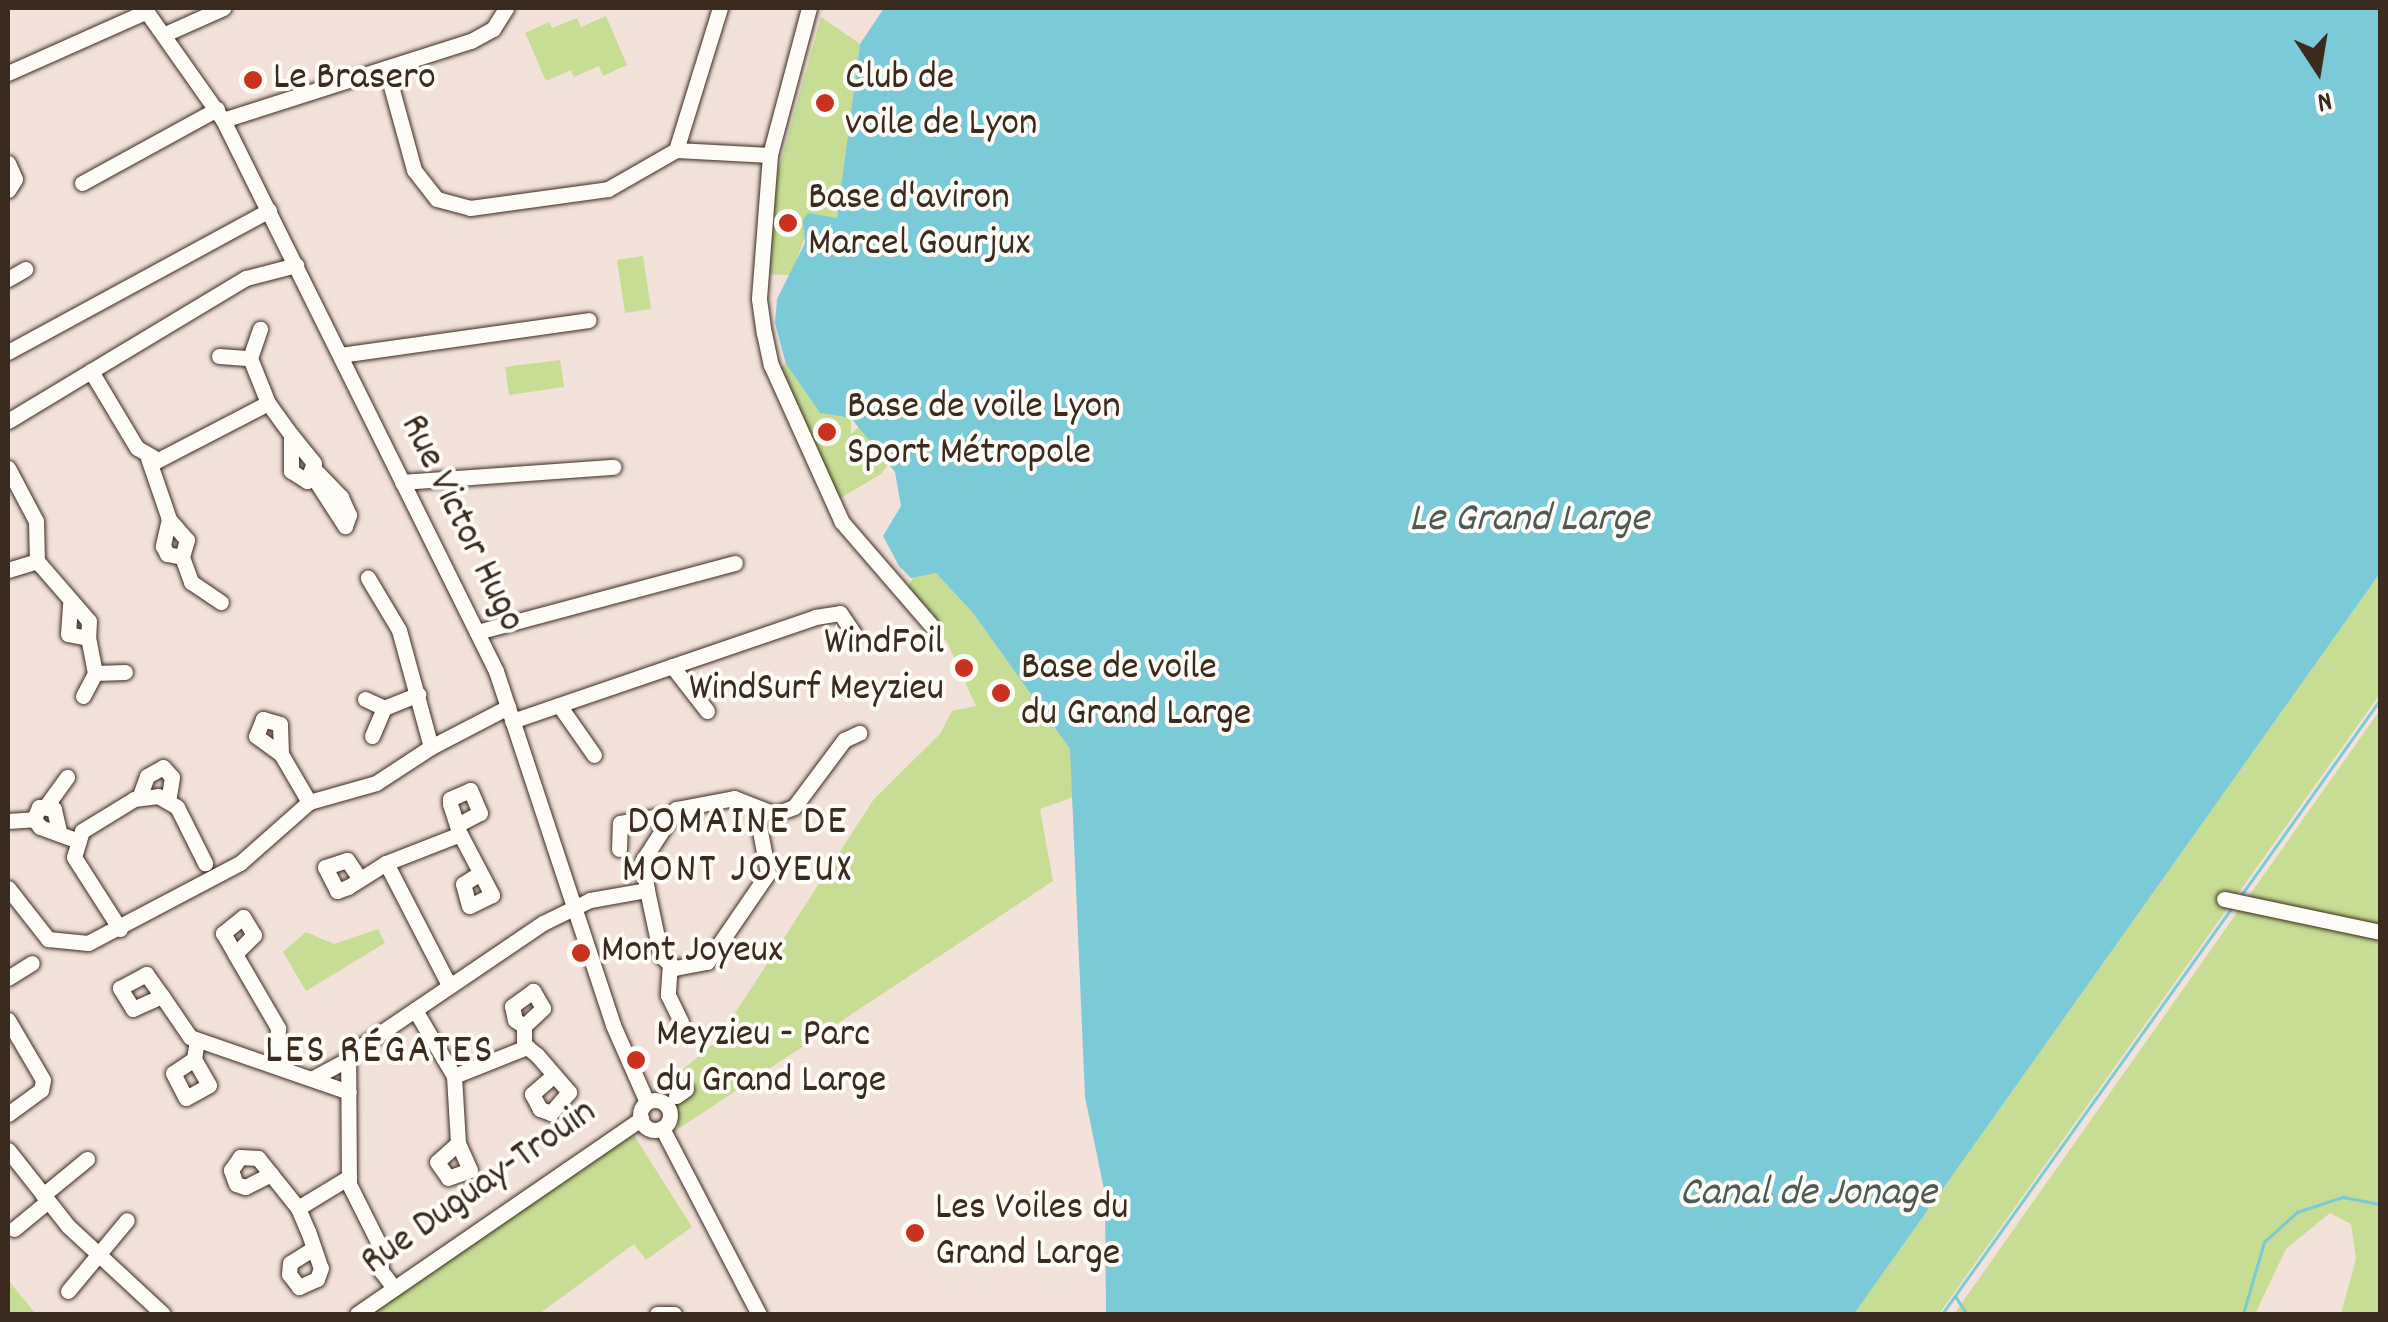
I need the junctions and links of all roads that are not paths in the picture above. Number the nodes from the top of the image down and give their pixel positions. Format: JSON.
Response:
{"nodes":[{"id":1,"x":222,"y":8,"type":"edge"},
{"id":2,"x":506,"y":8,"type":"edge"},
{"id":3,"x":720,"y":8,"type":"edge"},
{"id":4,"x":809,"y":8,"type":"edge"},
{"id":5,"x":146,"y":9,"type":"edge"},
{"id":6,"x":164,"y":34,"type":"junction"},
{"id":7,"x":386,"y":68,"type":"junction"},
{"id":8,"x":8,"y":73,"type":"edge"},
{"id":9,"x":220,"y":114,"type":"junction"},
{"id":10,"x":676,"y":150,"type":"junction"},
{"id":11,"x":770,"y":155,"type":"junction"},
{"id":12,"x":8,"y":163,"type":"edge"},
{"id":13,"x":82,"y":183,"type":"dead end"},
{"id":14,"x":8,"y":190,"type":"edge"},
{"id":15,"x":269,"y":210,"type":"junction"},
{"id":16,"x":296,"y":265,"type":"junction"},
{"id":17,"x":26,"y":269,"type":"dead end"},
{"id":18,"x":8,"y":279,"type":"edge"},
{"id":19,"x":589,"y":320,"type":"dead end"},
{"id":20,"x":260,"y":329,"type":"dead end"},
{"id":21,"x":8,"y":352,"type":"edge"},
{"id":22,"x":340,"y":355,"type":"junction"},
{"id":23,"x":219,"y":356,"type":"dead end"},
{"id":24,"x":250,"y":358,"type":"junction"},
{"id":25,"x":91,"y":371,"type":"junction"},
{"id":26,"x":268,"y":403,"type":"junction"},
{"id":27,"x":8,"y":421,"type":"edge"},
{"id":28,"x":291,"y":435,"type":"junction"},
{"id":29,"x":148,"y":458,"type":"junction"},
{"id":30,"x":613,"y":467,"type":"dead end"},
{"id":31,"x":8,"y":468,"type":"edge"},
{"id":32,"x":402,"y":482,"type":"junction"},
{"id":33,"x":37,"y":561,"type":"junction"},
{"id":34,"x":734,"y":563,"type":"dead end"},
{"id":35,"x":8,"y":570,"type":"edge"},
{"id":36,"x":368,"y":578,"type":"dead end"},
{"id":37,"x":222,"y":602,"type":"dead end"},
{"id":38,"x":930,"y":624,"type":"dead end"},
{"id":39,"x":477,"y":632,"type":"junction"},
{"id":40,"x":854,"y":634,"type":"dead end"},
{"id":41,"x":672,"y":666,"type":"junction"},
{"id":42,"x":125,"y":672,"type":"dead end"},
{"id":43,"x":95,"y":673,"type":"junction"},
{"id":44,"x":418,"y":694,"type":"junction"},
{"id":45,"x":83,"y":696,"type":"dead end"},
{"id":46,"x":365,"y":698,"type":"dead end"},
{"id":47,"x":559,"y":705,"type":"junction"},
{"id":48,"x":384,"y":708,"type":"junction"},
{"id":49,"x":707,"y":712,"type":"dead end"},
{"id":50,"x":510,"y":714,"type":"junction"},
{"id":51,"x":860,"y":732,"type":"dead end"},
{"id":52,"x":372,"y":736,"type":"dead end"},
{"id":53,"x":431,"y":747,"type":"junction"},
{"id":54,"x":281,"y":754,"type":"dead end"},
{"id":55,"x":594,"y":755,"type":"dead end"},
{"id":56,"x":67,"y":776,"type":"dead end"},
{"id":57,"x":138,"y":798,"type":"junction"},
{"id":58,"x":168,"y":801,"type":"junction"},
{"id":59,"x":309,"y":802,"type":"junction"},
{"id":60,"x":46,"y":806,"type":"junction"},
{"id":61,"x":756,"y":810,"type":"junction"},
{"id":62,"x":34,"y":819,"type":"junction"},
{"id":63,"x":8,"y":821,"type":"edge"},
{"id":64,"x":668,"y":821,"type":"junction"},
{"id":65,"x":59,"y":831,"type":"junction"},
{"id":66,"x":75,"y":840,"type":"junction"},
{"id":67,"x":619,"y":849,"type":"dead end"},
{"id":68,"x":204,"y":863,"type":"dead end"},
{"id":69,"x":386,"y":863,"type":"junction"},
{"id":70,"x":480,"y":873,"type":"dead end"},
{"id":71,"x":360,"y":879,"type":"dead end"},
{"id":72,"x":8,"y":888,"type":"edge"},
{"id":73,"x":647,"y":890,"type":"junction"},
{"id":74,"x":2224,"y":899,"type":"dead end"},
{"id":75,"x":574,"y":907,"type":"junction"},
{"id":76,"x":120,"y":929,"type":"junction"},
{"id":77,"x":2380,"y":932,"type":"edge"},
{"id":78,"x":235,"y":954,"type":"dead end"},
{"id":79,"x":32,"y":963,"type":"dead end"},
{"id":80,"x":670,"y":963,"type":"junction"},
{"id":81,"x":8,"y":978,"type":"edge"},
{"id":82,"x":448,"y":983,"type":"junction"},
{"id":83,"x":162,"y":996,"type":"dead end"},
{"id":84,"x":415,"y":1010,"type":"junction"},
{"id":85,"x":8,"y":1020,"type":"edge"},
{"id":86,"x":682,"y":1022,"type":"dead end"},
{"id":87,"x":524,"y":1026,"type":"dead end"},
{"id":88,"x":197,"y":1040,"type":"junction"},
{"id":89,"x":524,"y":1047,"type":"junction"},
{"id":90,"x":194,"y":1059,"type":"dead end"},
{"id":91,"x":348,"y":1059,"type":"junction"},
{"id":92,"x":276,"y":1063,"type":"junction"},
{"id":93,"x":554,"y":1075,"type":"dead end"},
{"id":94,"x":454,"y":1076,"type":"junction"},
{"id":95,"x":313,"y":1078,"type":"junction"},
{"id":96,"x":348,"y":1092,"type":"junction"},
{"id":97,"x":647,"y":1102,"type":"junction"},
{"id":98,"x":8,"y":1114,"type":"edge"},
{"id":99,"x":641,"y":1119,"type":"junction"},
{"id":100,"x":662,"y":1128,"type":"junction"},
{"id":101,"x":458,"y":1143,"type":"dead end"},
{"id":102,"x":8,"y":1150,"type":"edge"},
{"id":103,"x":87,"y":1158,"type":"dead end"},
{"id":104,"x":271,"y":1174,"type":"dead end"},
{"id":105,"x":349,"y":1176,"type":"junction"},
{"id":106,"x":46,"y":1198,"type":"junction"},
{"id":107,"x":298,"y":1208,"type":"junction"},
{"id":108,"x":126,"y":1220,"type":"dead end"},
{"id":109,"x":14,"y":1229,"type":"dead end"},
{"id":110,"x":314,"y":1248,"type":"dead end"},
{"id":111,"x":97,"y":1255,"type":"junction"},
{"id":112,"x":394,"y":1288,"type":"junction"},
{"id":113,"x":68,"y":1291,"type":"dead end"},
{"id":114,"x":158,"y":1313,"type":"edge"},
{"id":115,"x":357,"y":1314,"type":"edge"},
{"id":116,"x":657,"y":1314,"type":"edge"},
{"id":117,"x":674,"y":1314,"type":"edge"},
{"id":118,"x":759,"y":1314,"type":"edge"}],
"edges":[{"from":1,"to":6,"type":"street"},
{"from":2,"to":7,"type":"street"},
{"from":3,"to":10,"type":"street"},
{"from":4,"to":11,"type":"street"},
{"from":5,"to":6,"type":"street","name":"Rue Victor Hugo"},
{"from":5,"to":8,"type":"street"},
{"from":6,"to":9,"type":"street","name":"Rue Victor Hugo"},
{"from":7,"to":9,"type":"street"},
{"from":7,"to":10,"type":"street"},
{"from":9,"to":13,"type":"street"},
{"from":9,"to":15,"type":"street","name":"Rue Victor Hugo"},
{"from":10,"to":11,"type":"street"},
{"from":11,"to":38,"type":"street"},
{"from":12,"to":14,"type":"street"},
{"from":15,"to":16,"type":"street","name":"Rue Victor Hugo"},
{"from":15,"to":21,"type":"street"},
{"from":16,"to":22,"type":"street","name":"Rue Victor Hugo"},
{"from":16,"to":25,"type":"street"},
{"from":17,"to":18,"type":"street"},
{"from":19,"to":22,"type":"street"},
{"from":20,"to":24,"type":"street"},
{"from":22,"to":32,"type":"street","name":"Rue Victor Hugo"},
{"from":23,"to":24,"type":"street"},
{"from":24,"to":26,"type":"street"},
{"from":25,"to":27,"type":"street"},
{"from":25,"to":29,"type":"street"},
{"from":26,"to":28,"type":"street"},
{"from":26,"to":29,"type":"street"},
{"from":28,"to":28,"type":"street"},
{"from":29,"to":37,"type":"street"},
{"from":30,"to":32,"type":"street"},
{"from":31,"to":33,"type":"street"},
{"from":32,"to":39,"type":"street","name":"Rue Victor Hugo"},
{"from":33,"to":35,"type":"street"},
{"from":33,"to":43,"type":"street"},
{"from":34,"to":39,"type":"street"},
{"from":36,"to":44,"type":"street"},
{"from":39,"to":50,"type":"street","name":"Rue Victor Hugo"},
{"from":40,"to":41,"type":"street"},
{"from":41,"to":47,"type":"street"},
{"from":41,"to":49,"type":"street"},
{"from":42,"to":43,"type":"street"},
{"from":43,"to":45,"type":"street"},
{"from":44,"to":48,"type":"street"},
{"from":44,"to":53,"type":"street"},
{"from":46,"to":48,"type":"street"},
{"from":47,"to":50,"type":"street"},
{"from":47,"to":55,"type":"street"},
{"from":48,"to":52,"type":"street"},
{"from":50,"to":53,"type":"street"},
{"from":50,"to":75,"type":"street","name":"Rue Victor Hugo"},
{"from":51,"to":61,"type":"street"},
{"from":53,"to":59,"type":"street"},
{"from":54,"to":59,"type":"street"},
{"from":56,"to":60,"type":"street"},
{"from":57,"to":58,"type":"street"},
{"from":57,"to":58,"type":"street"},
{"from":57,"to":66,"type":"street"},
{"from":58,"to":68,"type":"street"},
{"from":59,"to":76,"type":"street"},
{"from":60,"to":62,"type":"street"},
{"from":60,"to":65,"type":"street"},
{"from":61,"to":64,"type":"street"},
{"from":61,"to":80,"type":"street"},
{"from":62,"to":63,"type":"street"},
{"from":62,"to":65,"type":"street"},
{"from":64,"to":67,"type":"street"},
{"from":64,"to":73,"type":"street"},
{"from":65,"to":66,"type":"street"},
{"from":66,"to":76,"type":"street"},
{"from":69,"to":70,"type":"street"},
{"from":69,"to":71,"type":"street"},
{"from":69,"to":82,"type":"street"},
{"from":72,"to":76,"type":"street"},
{"from":73,"to":75,"type":"street"},
{"from":73,"to":80,"type":"street"},
{"from":74,"to":77,"type":"street"},
{"from":75,"to":82,"type":"street"},
{"from":75,"to":97,"type":"street","name":"Rue Victor Hugo"},
{"from":78,"to":92,"type":"street"},
{"from":79,"to":81,"type":"street"},
{"from":80,"to":86,"type":"street"},
{"from":82,"to":84,"type":"street"},
{"from":83,"to":88,"type":"street"},
{"from":84,"to":91,"type":"street"},
{"from":84,"to":94,"type":"street"},
{"from":85,"to":98,"type":"street"},
{"from":87,"to":89,"type":"street"},
{"from":88,"to":90,"type":"street"},
{"from":88,"to":92,"type":"street"},
{"from":89,"to":93,"type":"street"},
{"from":89,"to":94,"type":"street"},
{"from":91,"to":95,"type":"street"},
{"from":91,"to":96,"type":"street"},
{"from":92,"to":95,"type":"street"},
{"from":94,"to":101,"type":"street"},
{"from":95,"to":96,"type":"street"},
{"from":96,"to":105,"type":"street"},
{"from":97,"to":99,"type":"street"},
{"from":97,"to":100,"type":"street","name":"Rue Victor Hugo"},
{"from":99,"to":100,"type":"street"},
{"from":99,"to":112,"type":"street","name":"Rue Duguay-Trouin"},
{"from":100,"to":118,"type":"street"},
{"from":102,"to":106,"type":"street"},
{"from":103,"to":106,"type":"street"},
{"from":104,"to":107,"type":"street"},
{"from":105,"to":107,"type":"street"},
{"from":105,"to":112,"type":"street"},
{"from":106,"to":109,"type":"street"},
{"from":106,"to":111,"type":"street"},
{"from":107,"to":110,"type":"street"},
{"from":108,"to":111,"type":"street"},
{"from":111,"to":113,"type":"street"},
{"from":111,"to":114,"type":"street"},
{"from":112,"to":115,"type":"street","name":"Rue Duguay-Trouin"},
{"from":116,"to":117,"type":"street"}]}
